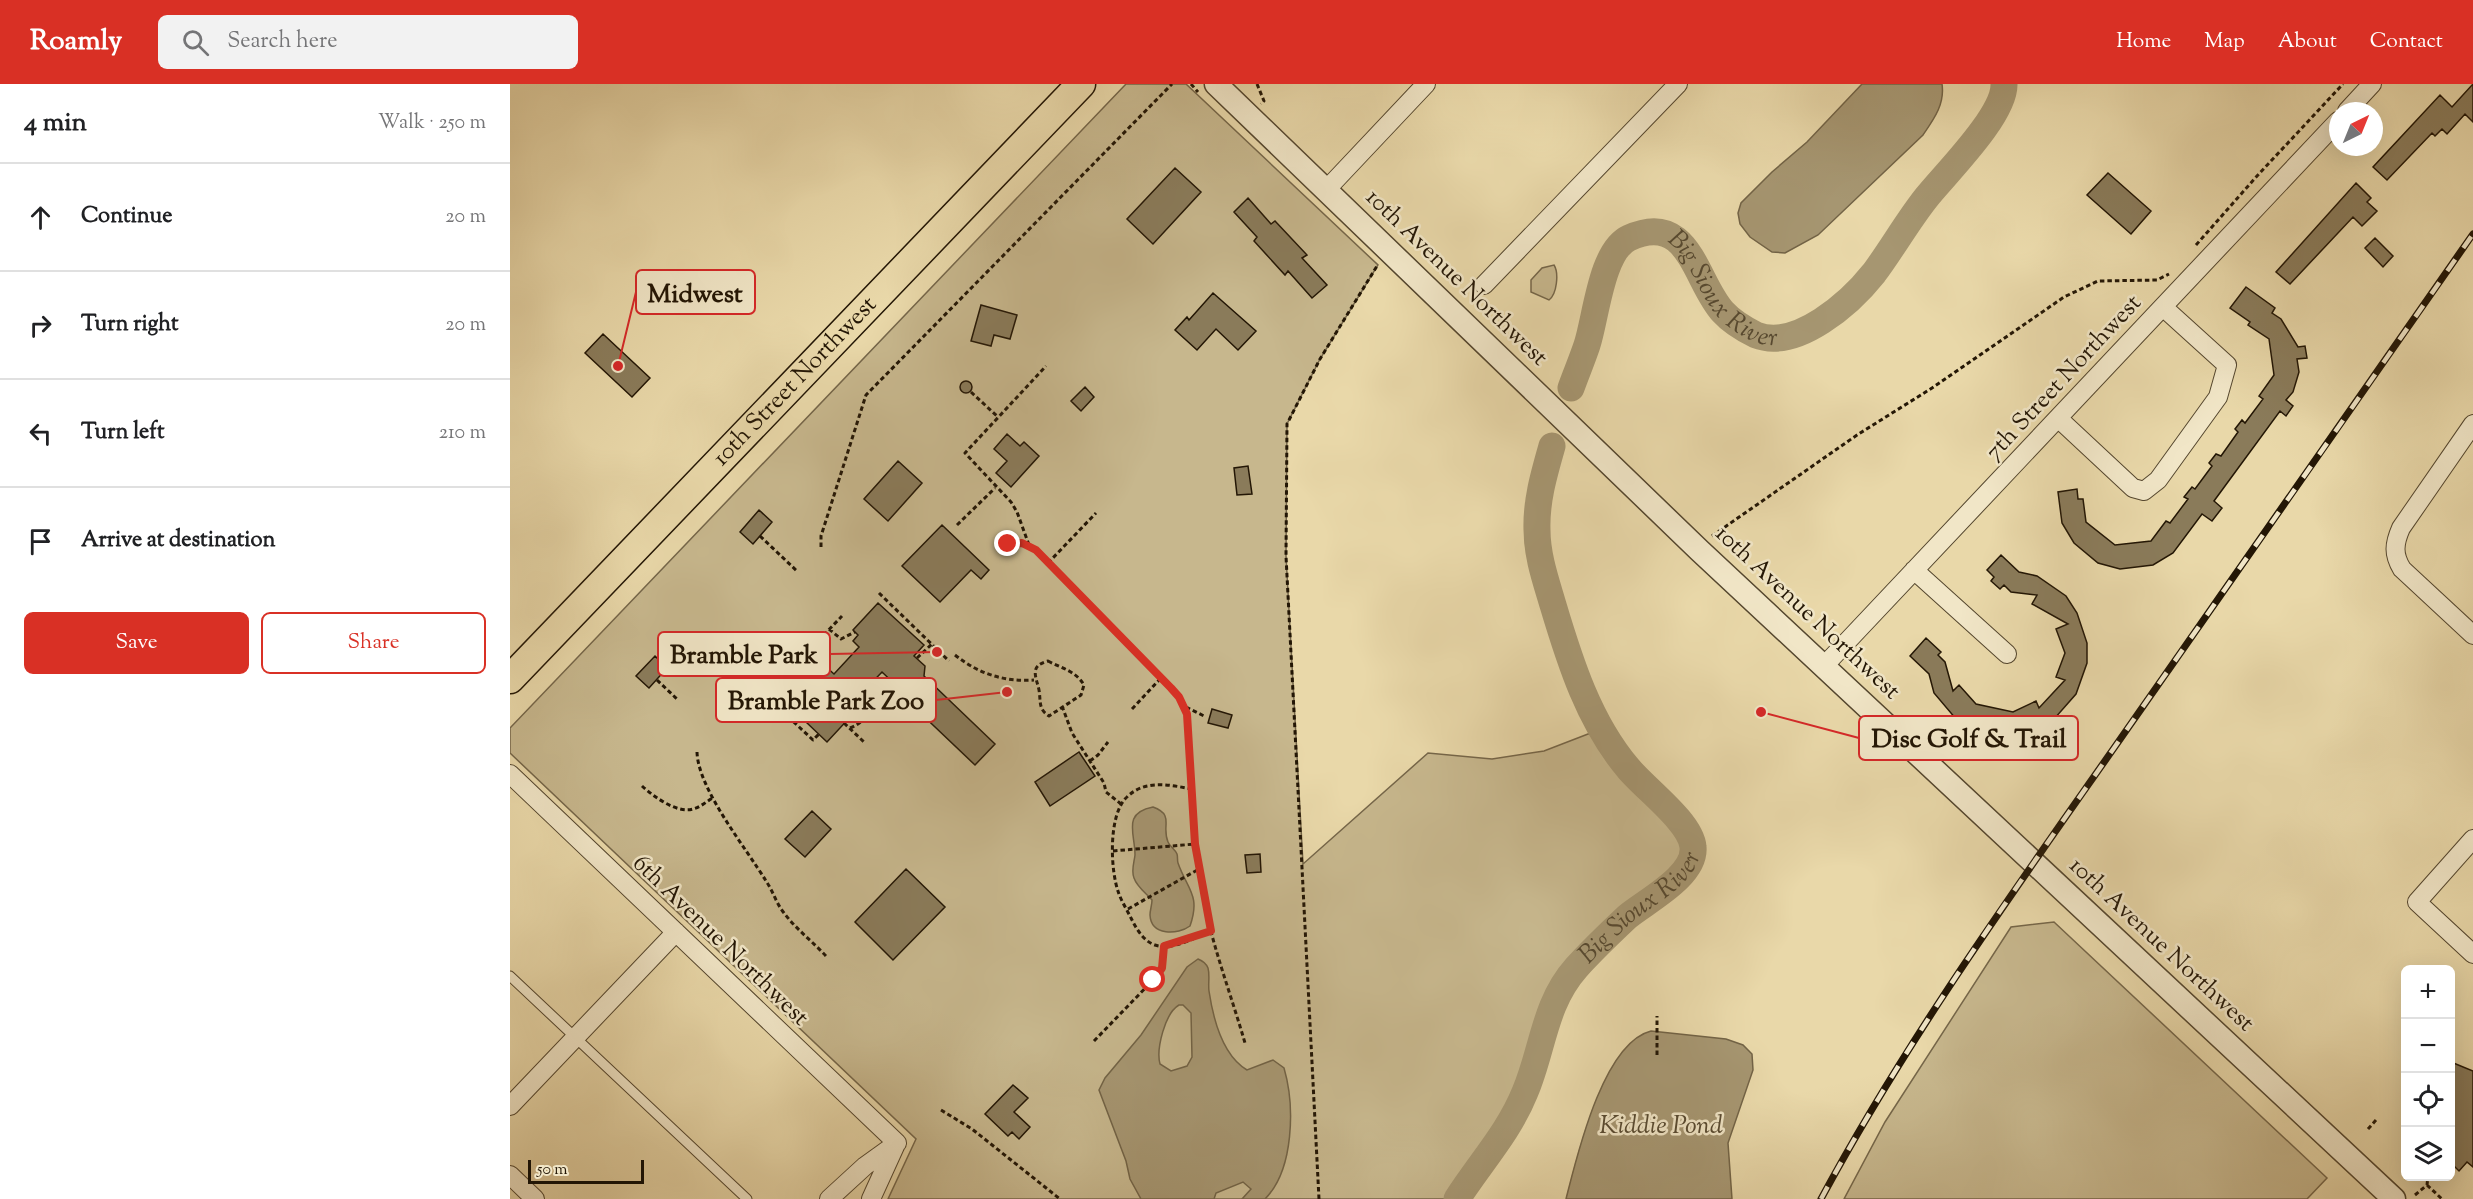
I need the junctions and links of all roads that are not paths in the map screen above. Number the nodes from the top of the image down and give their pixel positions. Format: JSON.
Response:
{"nodes":[{"id":1,"x":1081,"y":84,"type":"edge"},
{"id":2,"x":1216,"y":84,"type":"edge"},
{"id":3,"x":1426,"y":84,"type":"edge"},
{"id":4,"x":1678,"y":84,"type":"edge"},
{"id":5,"x":2372,"y":84,"type":"edge"},
{"id":6,"x":2355,"y":102,"type":"edge"},
{"id":7,"x":2329,"y":131,"type":"edge"},
{"id":8,"x":1326,"y":190,"type":"junction"},
{"id":9,"x":1484,"y":285,"type":"dead end"},
{"id":10,"x":2163,"y":307,"type":"junction"},
{"id":11,"x":2059,"y":419,"type":"junction"},
{"id":12,"x":2473,"y":424,"type":"edge"},
{"id":13,"x":1914,"y":570,"type":"junction"},
{"id":14,"x":2473,"y":635,"type":"edge"},
{"id":15,"x":2007,"y":654,"type":"dead end"},
{"id":16,"x":1823,"y":667,"type":"junction"},
{"id":17,"x":510,"y":679,"type":"edge"},
{"id":18,"x":510,"y":774,"type":"edge"},
{"id":19,"x":2473,"y":839,"type":"edge"},
{"id":20,"x":676,"y":932,"type":"junction"},
{"id":21,"x":2473,"y":954,"type":"edge"},
{"id":22,"x":510,"y":976,"type":"edge"},
{"id":23,"x":575,"y":1038,"type":"junction"},
{"id":24,"x":510,"y":1106,"type":"edge"},
{"id":25,"x":897,"y":1143,"type":"junction"},
{"id":26,"x":510,"y":1175,"type":"edge"},
{"id":27,"x":2404,"y":1197,"type":"edge"},
{"id":28,"x":535,"y":1199,"type":"edge"},
{"id":29,"x":747,"y":1199,"type":"edge"},
{"id":30,"x":829,"y":1199,"type":"edge"},
{"id":31,"x":871,"y":1199,"type":"edge"}],
"edges":[{"from":1,"to":17,"type":"main road","name":"10th Street Northwest"},
{"from":2,"to":8,"type":"street","name":"10th Avenue Northwest"},
{"from":3,"to":8,"type":"street"},
{"from":4,"to":9,"type":"street"},
{"from":5,"to":6,"type":"street"},
{"from":7,"to":10,"type":"street","name":"7th Street Northwest"},
{"from":8,"to":16,"type":"street","name":"10th Avenue Northwest"},
{"from":10,"to":11,"type":"street","name":"7th Street Northwest"},
{"from":10,"to":11,"type":"street"},
{"from":11,"to":13,"type":"street","name":"7th Street Northwest"},
{"from":12,"to":14,"type":"street"},
{"from":13,"to":15,"type":"street"},
{"from":13,"to":16,"type":"street","name":"7th Street Northwest"},
{"from":16,"to":27,"type":"street","name":"10th Avenue Northwest"},
{"from":18,"to":20,"type":"street","name":"6th Avenue Northwest"},
{"from":19,"to":21,"type":"street"},
{"from":20,"to":23,"type":"street"},
{"from":20,"to":25,"type":"street","name":"6th Avenue Northwest"},
{"from":22,"to":23,"type":"lane"},
{"from":23,"to":24,"type":"street"},
{"from":23,"to":29,"type":"lane"},
{"from":25,"to":30,"type":"street"},
{"from":25,"to":31,"type":"street"},
{"from":26,"to":28,"type":"street"}]}
